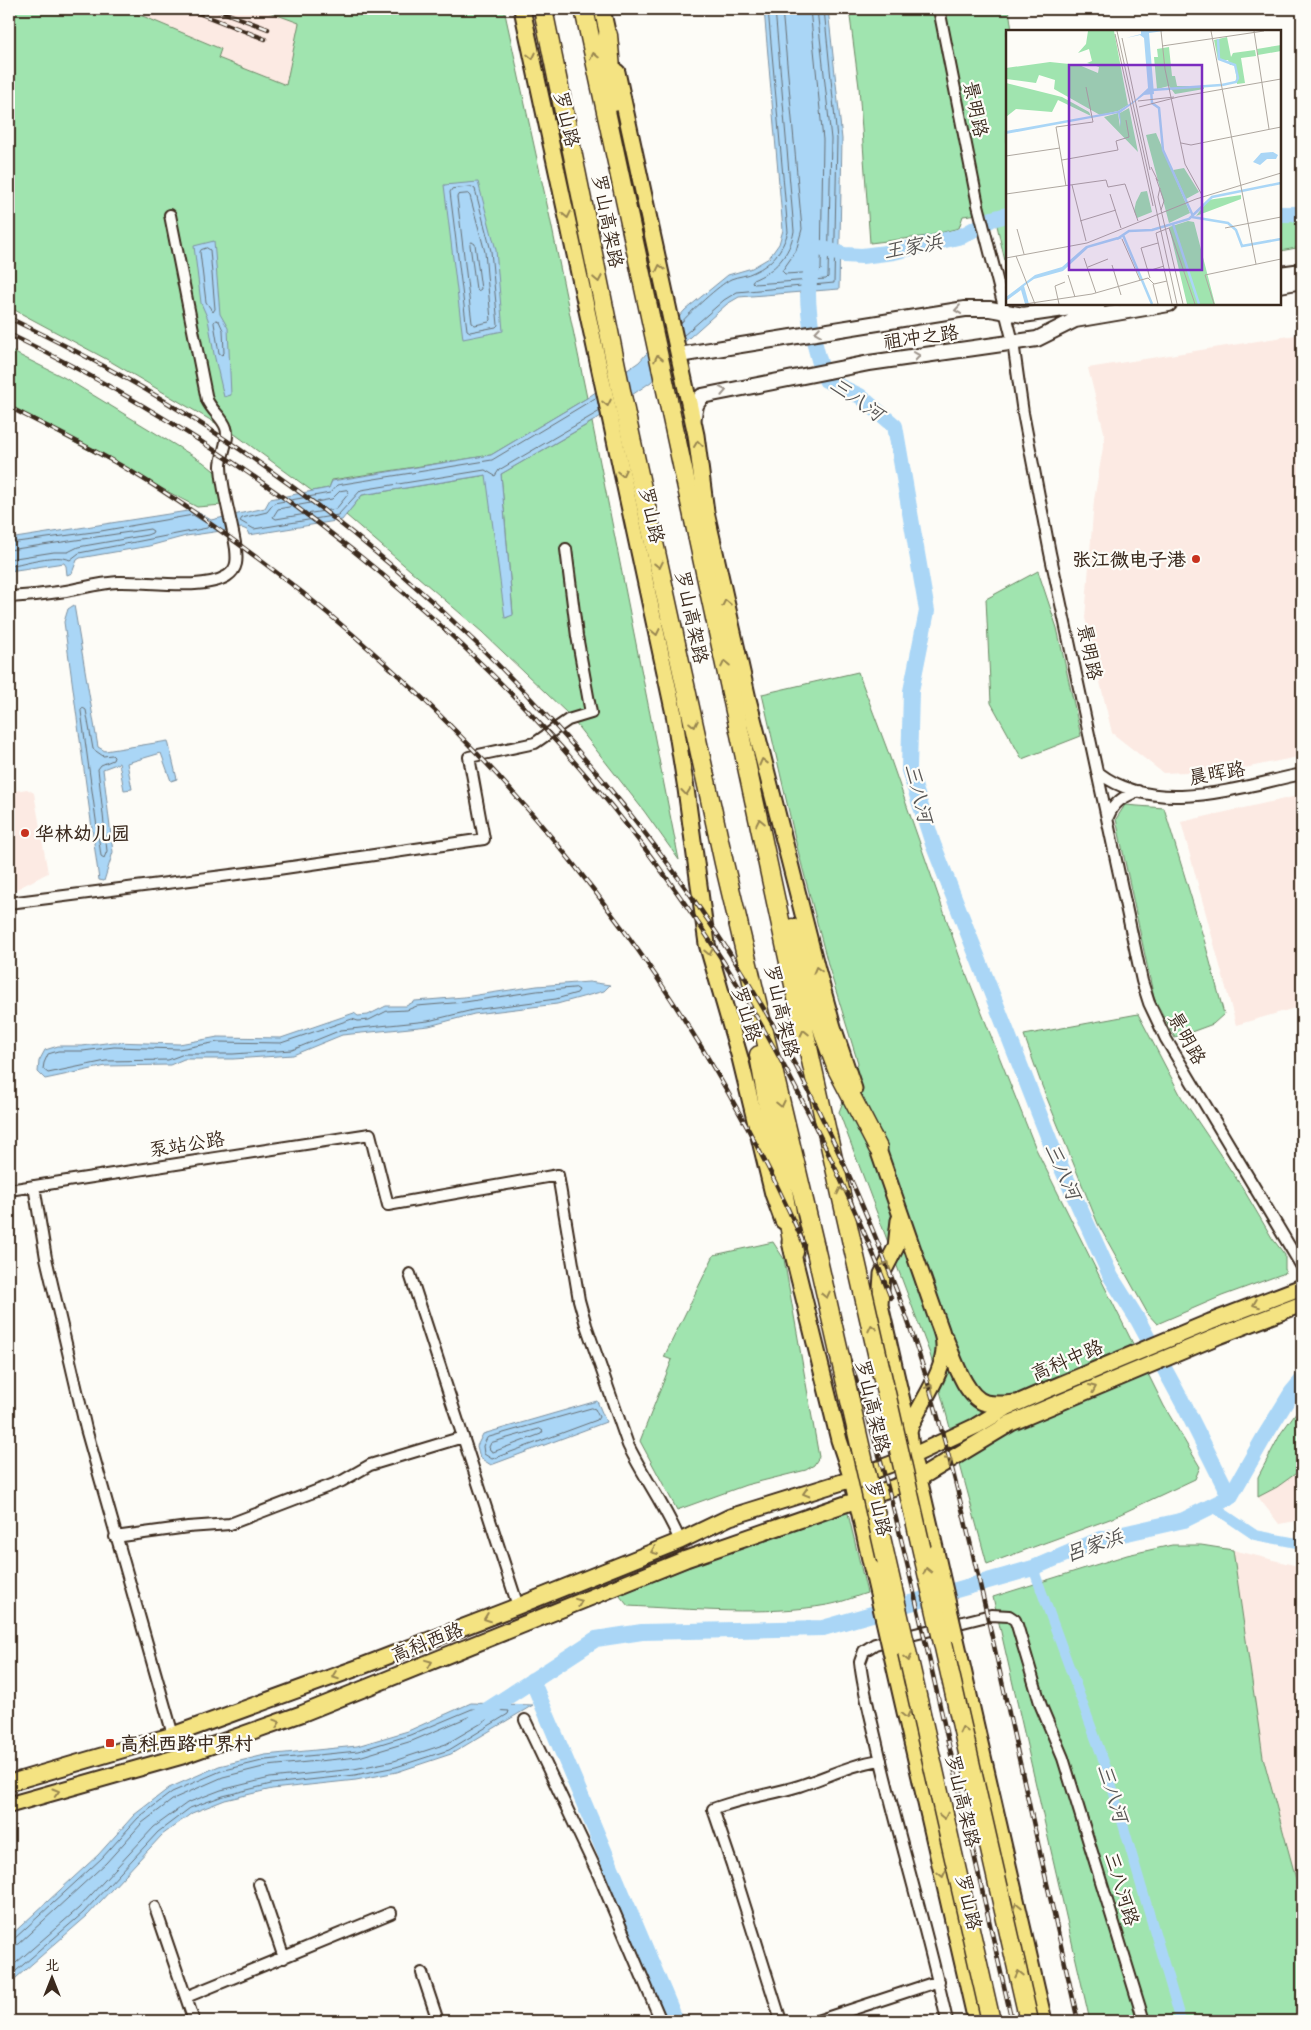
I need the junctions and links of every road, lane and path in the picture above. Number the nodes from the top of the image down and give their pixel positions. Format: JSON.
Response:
{"nodes":[{"id":1,"x":522,"y":9,"type":"edge"},
{"id":2,"x":543,"y":9,"type":"edge"},
{"id":3,"x":584,"y":9,"type":"edge"},
{"id":4,"x":602,"y":9,"type":"edge"},
{"id":5,"x":939,"y":9,"type":"edge"},
{"id":6,"x":608,"y":35,"type":"junction"},
{"id":7,"x":170,"y":215,"type":"dead end"},
{"id":8,"x":638,"y":258,"type":"junction"},
{"id":9,"x":1302,"y":271,"type":"edge"},
{"id":10,"x":1281,"y":274,"type":"edge"},
{"id":11,"x":1302,"y":281,"type":"edge"},
{"id":12,"x":1281,"y":285,"type":"edge"},
{"id":13,"x":1091,"y":305,"type":"edge"},
{"id":14,"x":1163,"y":305,"type":"edge"},
{"id":15,"x":1006,"y":313,"type":"junction"},
{"id":16,"x":1013,"y":342,"type":"junction"},
{"id":17,"x":679,"y":355,"type":"junction"},
{"id":18,"x":610,"y":375,"type":"junction"},
{"id":19,"x":619,"y":420,"type":"junction"},
{"id":20,"x":694,"y":421,"type":"junction"},
{"id":21,"x":566,"y":549,"type":"dead end"},
{"id":22,"x":9,"y":597,"type":"edge"},
{"id":23,"x":1099,"y":772,"type":"junction"},
{"id":24,"x":1302,"y":774,"type":"edge"},
{"id":25,"x":1138,"y":791,"type":"junction"},
{"id":26,"x":1108,"y":817,"type":"junction"},
{"id":27,"x":767,"y":856,"type":"junction"},
{"id":28,"x":724,"y":863,"type":"junction"},
{"id":29,"x":9,"y":903,"type":"edge"},
{"id":30,"x":878,"y":1148,"type":"junction"},
{"id":31,"x":34,"y":1186,"type":"junction"},
{"id":32,"x":9,"y":1190,"type":"edge"},
{"id":33,"x":899,"y":1213,"type":"junction"},
{"id":34,"x":794,"y":1252,"type":"junction"},
{"id":35,"x":1302,"y":1266,"type":"edge"},
{"id":36,"x":410,"y":1274,"type":"dead end"},
{"id":37,"x":1302,"y":1288,"type":"edge"},
{"id":38,"x":1302,"y":1304,"type":"edge"},
{"id":39,"x":938,"y":1322,"type":"junction"},
{"id":40,"x":1018,"y":1403,"type":"junction"},
{"id":41,"x":909,"y":1432,"type":"junction"},
{"id":42,"x":463,"y":1437,"type":"junction"},
{"id":43,"x":912,"y":1456,"type":"junction"},
{"id":44,"x":852,"y":1479,"type":"junction"},
{"id":45,"x":918,"y":1479,"type":"junction"},
{"id":46,"x":856,"y":1501,"type":"junction"},
{"id":47,"x":115,"y":1537,"type":"junction"},
{"id":48,"x":680,"y":1541,"type":"junction"},
{"id":49,"x":518,"y":1606,"type":"junction"},
{"id":50,"x":525,"y":1720,"type":"dead end"},
{"id":51,"x":173,"y":1736,"type":"junction"},
{"id":52,"x":881,"y":1760,"type":"junction"},
{"id":53,"x":9,"y":1783,"type":"edge"},
{"id":54,"x":9,"y":1805,"type":"edge"},
{"id":55,"x":259,"y":1884,"type":"dead end"},
{"id":56,"x":155,"y":1906,"type":"dead end"},
{"id":57,"x":392,"y":1914,"type":"dead end"},
{"id":58,"x":284,"y":1958,"type":"junction"},
{"id":59,"x":422,"y":1973,"type":"dead end"},
{"id":60,"x":939,"y":1982,"type":"junction"},
{"id":61,"x":186,"y":1997,"type":"junction"},
{"id":62,"x":194,"y":2021,"type":"edge"},
{"id":63,"x":438,"y":2021,"type":"edge"},
{"id":64,"x":661,"y":2021,"type":"edge"},
{"id":65,"x":781,"y":2021,"type":"edge"},
{"id":66,"x":817,"y":2021,"type":"edge"},
{"id":67,"x":947,"y":2021,"type":"edge"},
{"id":68,"x":976,"y":2021,"type":"edge"},
{"id":69,"x":991,"y":2021,"type":"edge"},
{"id":70,"x":1029,"y":2021,"type":"edge"},
{"id":71,"x":1044,"y":2021,"type":"edge"},
{"id":72,"x":1144,"y":2021,"type":"edge"}],
"edges":[{"from":1,"to":18,"type":"main road","name":"罗山路","one_way":true},
{"from":2,"to":18,"type":"highway","name":"罗山高架路","one_way":true},
{"from":8,"to":3,"type":"highway","name":"罗山高架路","one_way":true},
{"from":4,"to":6,"type":"main road"},
{"from":5,"to":15,"type":"street","name":"景明路"},
{"from":6,"to":8,"type":"highway"},
{"from":17,"to":6,"type":"main road","one_way":true},
{"from":7,"to":22,"type":"street"},
{"from":27,"to":8,"type":"highway","name":"罗山高架路","one_way":true},
{"from":9,"to":10,"type":"main road"},
{"from":11,"to":12,"type":"main road"},
{"from":13,"to":15,"type":"main road","name":"祖冲之路"},
{"from":14,"to":16,"type":"main road","name":"祖冲之路"},
{"from":15,"to":16,"type":"street","name":"景明路"},
{"from":15,"to":17,"type":"main road","name":"祖冲之路","one_way":true},
{"from":20,"to":16,"type":"main road","name":"祖冲之路","one_way":true},
{"from":16,"to":23,"type":"street","name":"景明路"},
{"from":17,"to":20,"type":"main road"},
{"from":18,"to":19,"type":"highway","name":"罗山高架路","one_way":true},
{"from":19,"to":28,"type":"highway","name":"罗山高架路","one_way":true},
{"from":19,"to":34,"type":"main road","name":"罗山路","one_way":true},
{"from":30,"to":20,"type":"main road","one_way":true},
{"from":21,"to":29,"type":"street"},
{"from":23,"to":25,"type":"street","name":"晨晖路"},
{"from":23,"to":26,"type":"street","name":"景明路"},
{"from":24,"to":25,"type":"street","name":"晨晖路"},
{"from":25,"to":26,"type":"street"},
{"from":26,"to":35,"type":"street","name":"景明路"},
{"from":27,"to":30,"type":"highway"},
{"from":70,"to":27,"type":"highway","name":"罗山高架路","one_way":true,"bridge":true},
{"from":28,"to":34,"type":"highway"},
{"from":28,"to":69,"type":"highway","name":"罗山高架路","one_way":true,"bridge":true},
{"from":30,"to":33,"type":"main road"},
{"from":31,"to":32,"type":"street","name":"泵站公路"},
{"from":31,"to":47,"type":"street"},
{"from":31,"to":48,"type":"street","name":"泵站公路"},
{"from":33,"to":39,"type":"main road"},
{"from":41,"to":33,"type":"main road","one_way":true},
{"from":34,"to":44,"type":"main road","name":"罗山路"},
{"from":36,"to":42,"type":"street"},
{"from":37,"to":40,"type":"main road","name":"高科中路","one_way":true},
{"from":45,"to":38,"type":"main road","name":"高科中路","one_way":true},
{"from":39,"to":40,"type":"main road"},
{"from":41,"to":39,"type":"main road","one_way":true},
{"from":40,"to":43,"type":"main road","name":"高科中路"},
{"from":41,"to":43,"type":"main road"},
{"from":42,"to":47,"type":"street"},
{"from":42,"to":49,"type":"street"},
{"from":43,"to":44,"type":"main road","name":"高科中路"},
{"from":43,"to":45,"type":"main road"},
{"from":44,"to":46,"type":"main road","name":"罗山路"},
{"from":44,"to":48,"type":"main road","name":"高科西路","one_way":true},
{"from":45,"to":46,"type":"main road","name":"高科中路"},
{"from":71,"to":45,"type":"main road","one_way":true,"bridge":true},
{"from":54,"to":46,"type":"main road","name":"高科西路","one_way":true},
{"from":46,"to":68,"type":"main road","name":"罗山路","one_way":true,"bridge":true},
{"from":47,"to":51,"type":"street"},
{"from":48,"to":49,"type":"main road","name":"高科西路","one_way":true},
{"from":49,"to":51,"type":"main road","name":"高科西路","one_way":true},
{"from":50,"to":64,"type":"street"},
{"from":51,"to":53,"type":"main road","name":"高科西路"},
{"from":52,"to":60,"type":"street"},
{"from":52,"to":65,"type":"street"},
{"from":52,"to":72,"type":"street","name":"三八河路"},
{"from":55,"to":58,"type":"street"},
{"from":56,"to":61,"type":"street"},
{"from":57,"to":58,"type":"street"},
{"from":58,"to":61,"type":"street"},
{"from":59,"to":63,"type":"street"},
{"from":60,"to":66,"type":"street"},
{"from":60,"to":67,"type":"street"},
{"from":61,"to":62,"type":"street"}]}
